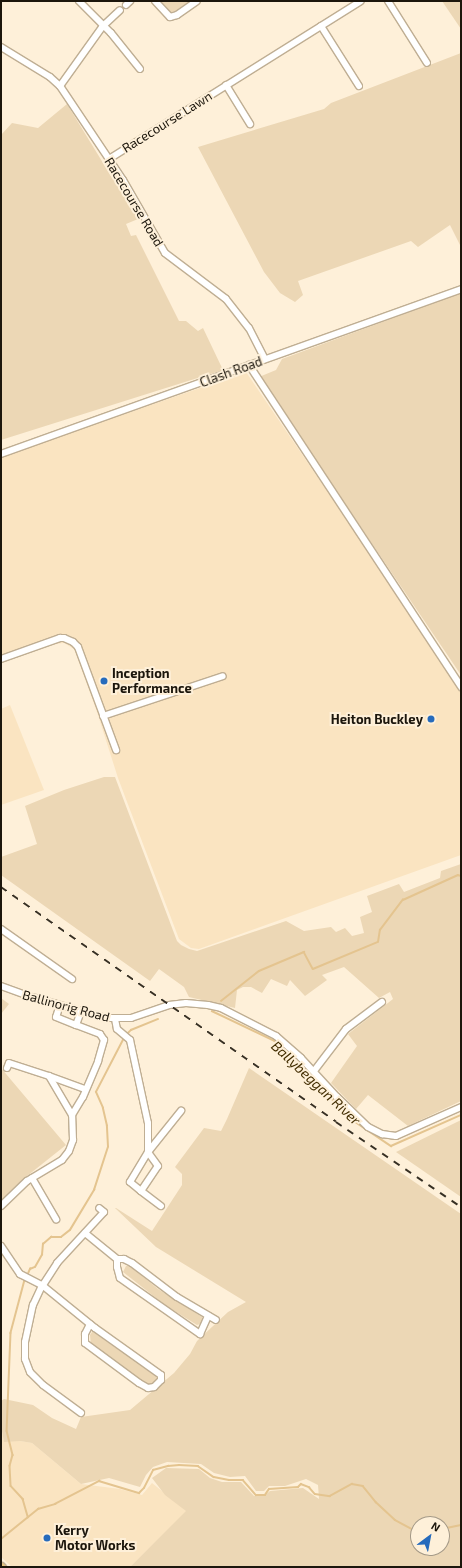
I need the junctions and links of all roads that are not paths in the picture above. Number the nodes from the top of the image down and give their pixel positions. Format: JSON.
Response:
{"nodes":[{"id":1,"x":79,"y":1,"type":"edge"},
{"id":2,"x":155,"y":1,"type":"edge"},
{"id":3,"x":197,"y":1,"type":"edge"},
{"id":4,"x":361,"y":1,"type":"edge"},
{"id":5,"x":388,"y":1,"type":"edge"},
{"id":6,"x":120,"y":10,"type":"dead end"},
{"id":7,"x":103,"y":26,"type":"junction"},
{"id":8,"x":321,"y":26,"type":"junction"},
{"id":9,"x":1,"y":47,"type":"edge"},
{"id":10,"x":427,"y":63,"type":"dead end"},
{"id":11,"x":140,"y":69,"type":"dead end"},
{"id":12,"x":226,"y":85,"type":"junction"},
{"id":13,"x":60,"y":86,"type":"junction"},
{"id":14,"x":358,"y":86,"type":"dead end"},
{"id":15,"x":250,"y":124,"type":"dead end"},
{"id":16,"x":109,"y":159,"type":"junction"},
{"id":17,"x":461,"y":289,"type":"edge"},
{"id":18,"x":265,"y":359,"type":"junction"},
{"id":19,"x":249,"y":365,"type":"junction"},
{"id":20,"x":1,"y":454,"type":"edge"},
{"id":21,"x":1,"y":659,"type":"edge"},
{"id":22,"x":223,"y":676,"type":"dead end"},
{"id":23,"x":461,"y":687,"type":"edge"},
{"id":24,"x":103,"y":716,"type":"junction"},
{"id":25,"x":116,"y":750,"type":"dead end"},
{"id":26,"x":1,"y":929,"type":"edge"},
{"id":27,"x":72,"y":979,"type":"dead end"},
{"id":28,"x":1,"y":986,"type":"edge"},
{"id":29,"x":382,"y":1002,"type":"dead end"},
{"id":30,"x":58,"y":1010,"type":"dead end"},
{"id":31,"x":81,"y":1011,"type":"junction"},
{"id":32,"x":115,"y":1019,"type":"junction"},
{"id":33,"x":76,"y":1024,"type":"junction"},
{"id":34,"x":7,"y":1068,"type":"dead end"},
{"id":35,"x":314,"y":1071,"type":"junction"},
{"id":36,"x":49,"y":1076,"type":"junction"},
{"id":37,"x":85,"y":1089,"type":"junction"},
{"id":38,"x":461,"y":1107,"type":"edge"},
{"id":39,"x":181,"y":1111,"type":"dead end"},
{"id":40,"x":72,"y":1115,"type":"junction"},
{"id":41,"x":148,"y":1152,"type":"junction"},
{"id":42,"x":32,"y":1178,"type":"junction"},
{"id":43,"x":141,"y":1191,"type":"junction"},
{"id":44,"x":1,"y":1206,"type":"edge"},
{"id":45,"x":161,"y":1206,"type":"dead end"},
{"id":46,"x":100,"y":1208,"type":"dead end"},
{"id":47,"x":56,"y":1219,"type":"dead end"},
{"id":48,"x":85,"y":1233,"type":"junction"},
{"id":49,"x":1,"y":1246,"type":"edge"},
{"id":50,"x":117,"y":1259,"type":"junction"},
{"id":51,"x":42,"y":1285,"type":"junction"},
{"id":52,"x":208,"y":1316,"type":"junction"},
{"id":53,"x":216,"y":1320,"type":"dead end"},
{"id":54,"x":90,"y":1324,"type":"junction"},
{"id":55,"x":81,"y":1413,"type":"dead end"}],
"edges":[{"from":1,"to":7,"type":"street"},
{"from":2,"to":3,"type":"street"},
{"from":4,"to":8,"type":"street","name":"Racecourse Lawn"},
{"from":5,"to":10,"type":"street"},
{"from":6,"to":7,"type":"street"},
{"from":7,"to":11,"type":"street"},
{"from":7,"to":13,"type":"street"},
{"from":8,"to":12,"type":"street","name":"Racecourse Lawn"},
{"from":8,"to":14,"type":"street"},
{"from":9,"to":13,"type":"street","name":"Racecourse Road"},
{"from":12,"to":15,"type":"street","name":"Racecourse Lawn"},
{"from":12,"to":16,"type":"street","name":"Racecourse Lawn"},
{"from":13,"to":16,"type":"street","name":"Racecourse Road"},
{"from":16,"to":18,"type":"street","name":"Racecourse Road"},
{"from":17,"to":18,"type":"street","name":"Clash Road"},
{"from":18,"to":19,"type":"street","name":"Clash Road"},
{"from":19,"to":20,"type":"street","name":"Clash Road"},
{"from":19,"to":23,"type":"street"},
{"from":21,"to":24,"type":"street"},
{"from":22,"to":24,"type":"street"},
{"from":24,"to":25,"type":"street"},
{"from":26,"to":27,"type":"street"},
{"from":28,"to":31,"type":"street","name":"Ballinorig Road"},
{"from":29,"to":35,"type":"street"},
{"from":30,"to":33,"type":"street"},
{"from":31,"to":32,"type":"street","name":"Ballinorig Road"},
{"from":31,"to":33,"type":"street"},
{"from":32,"to":35,"type":"street","name":"Ballinorig Road"},
{"from":32,"to":41,"type":"street"},
{"from":33,"to":37,"type":"street"},
{"from":34,"to":36,"type":"street"},
{"from":35,"to":38,"type":"street","name":"Ballinorig Road"},
{"from":36,"to":37,"type":"street"},
{"from":36,"to":40,"type":"street"},
{"from":37,"to":40,"type":"street"},
{"from":39,"to":41,"type":"street"},
{"from":40,"to":42,"type":"street"},
{"from":41,"to":43,"type":"street"},
{"from":41,"to":43,"type":"street"},
{"from":42,"to":44,"type":"street"},
{"from":42,"to":47,"type":"street"},
{"from":43,"to":45,"type":"street"},
{"from":46,"to":48,"type":"street"},
{"from":48,"to":50,"type":"street"},
{"from":48,"to":51,"type":"street"},
{"from":49,"to":51,"type":"street"},
{"from":50,"to":52,"type":"street"},
{"from":50,"to":52,"type":"street"},
{"from":51,"to":54,"type":"street"},
{"from":51,"to":55,"type":"street"},
{"from":52,"to":53,"type":"street"},
{"from":54,"to":54,"type":"street"}]}
